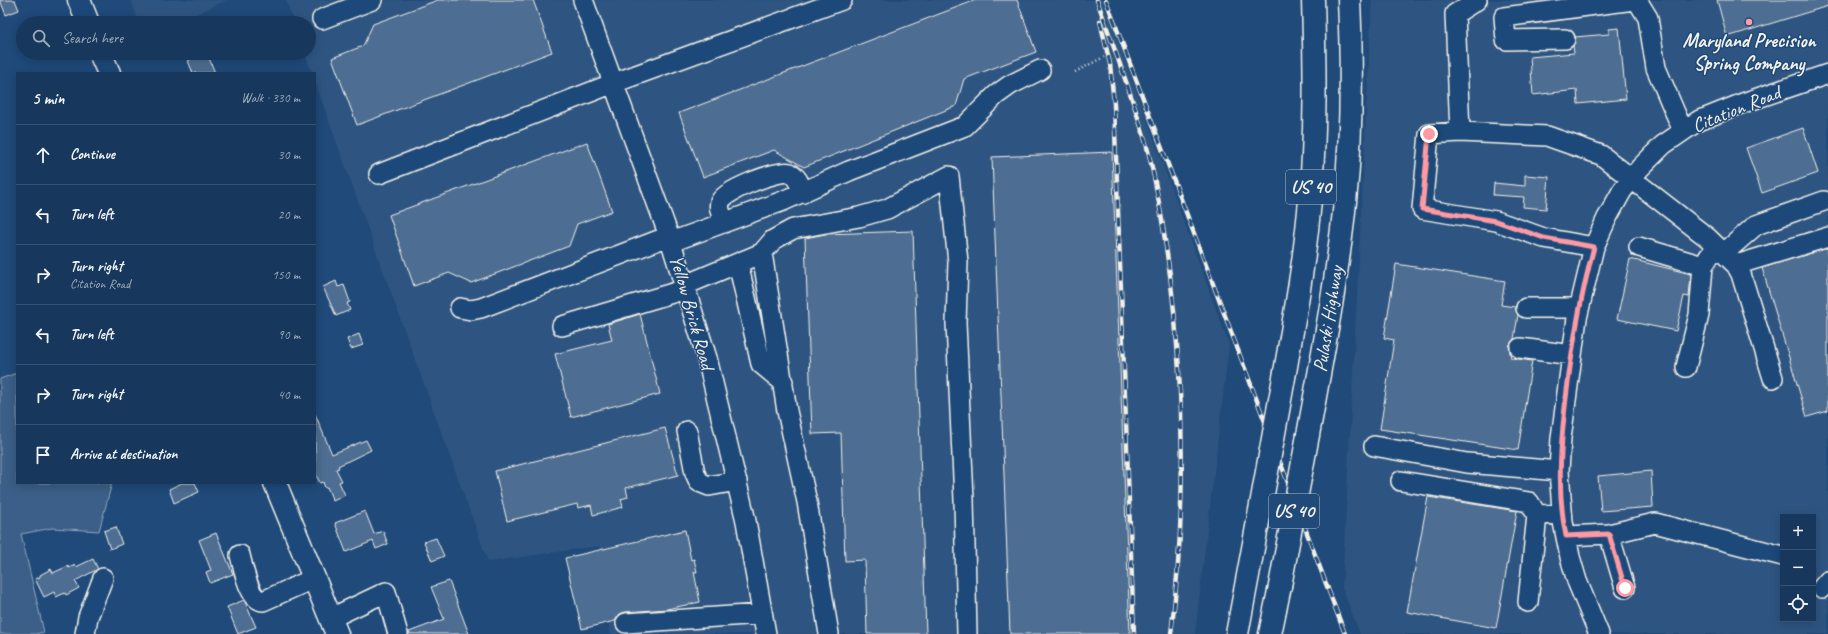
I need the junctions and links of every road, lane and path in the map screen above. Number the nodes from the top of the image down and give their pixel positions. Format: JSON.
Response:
{"nodes":[{"id":1,"x":79,"y":0,"type":"edge"},
{"id":2,"x":372,"y":0,"type":"edge"},
{"id":3,"x":583,"y":0,"type":"edge"},
{"id":4,"x":842,"y":0,"type":"edge"},
{"id":5,"x":1313,"y":0,"type":"edge"},
{"id":6,"x":1349,"y":0,"type":"edge"},
{"id":7,"x":1477,"y":0,"type":"edge"},
{"id":8,"x":1634,"y":0,"type":"edge"},
{"id":9,"x":1637,"y":0,"type":"edge"},
{"id":10,"x":85,"y":16,"type":"edge"},
{"id":11,"x":322,"y":19,"type":"dead end"},
{"id":12,"x":1566,"y":39,"type":"dead end"},
{"id":13,"x":1104,"y":58,"type":"dead end"},
{"id":14,"x":103,"y":60,"type":"edge"},
{"id":15,"x":1040,"y":70,"type":"dead end"},
{"id":16,"x":108,"y":72,"type":"edge"},
{"id":17,"x":1075,"y":72,"type":"dead end"},
{"id":18,"x":1828,"y":74,"type":"edge"},
{"id":19,"x":614,"y":83,"type":"junction"},
{"id":20,"x":1683,"y":131,"type":"junction"},
{"id":21,"x":1460,"y":132,"type":"junction"},
{"id":22,"x":379,"y":174,"type":"dead end"},
{"id":23,"x":1632,"y":178,"type":"junction"},
{"id":24,"x":803,"y":193,"type":"junction"},
{"id":25,"x":1824,"y":201,"type":"dead end"},
{"id":26,"x":724,"y":223,"type":"junction"},
{"id":27,"x":1828,"y":237,"type":"edge"},
{"id":28,"x":670,"y":239,"type":"junction"},
{"id":29,"x":1594,"y":247,"type":"junction"},
{"id":30,"x":1639,"y":247,"type":"dead end"},
{"id":31,"x":762,"y":253,"type":"junction"},
{"id":32,"x":1725,"y":254,"type":"junction"},
{"id":33,"x":738,"y":263,"type":"junction"},
{"id":34,"x":1703,"y":266,"type":"junction"},
{"id":35,"x":685,"y":287,"type":"junction"},
{"id":36,"x":460,"y":308,"type":"dead end"},
{"id":37,"x":1526,"y":308,"type":"dead end"},
{"id":38,"x":1579,"y":308,"type":"junction"},
{"id":39,"x":562,"y":326,"type":"dead end"},
{"id":40,"x":1520,"y":348,"type":"dead end"},
{"id":41,"x":1572,"y":355,"type":"junction"},
{"id":42,"x":1686,"y":367,"type":"dead end"},
{"id":43,"x":1773,"y":378,"type":"dead end"},
{"id":44,"x":783,"y":382,"type":"junction"},
{"id":45,"x":687,"y":431,"type":"dead end"},
{"id":46,"x":1374,"y":446,"type":"dead end"},
{"id":47,"x":1559,"y":471,"type":"junction"},
{"id":48,"x":737,"y":481,"type":"junction"},
{"id":49,"x":1401,"y":481,"type":"dead end"},
{"id":50,"x":275,"y":484,"type":"edge"},
{"id":51,"x":1562,"y":514,"type":"junction"},
{"id":52,"x":1537,"y":515,"type":"junction"},
{"id":53,"x":1609,"y":534,"type":"junction"},
{"id":54,"x":1566,"y":536,"type":"junction"},
{"id":55,"x":240,"y":555,"type":"dead end"},
{"id":56,"x":1780,"y":555,"type":"edge"},
{"id":57,"x":103,"y":578,"type":"dead end"},
{"id":58,"x":315,"y":578,"type":"junction"},
{"id":59,"x":1625,"y":588,"type":"dead end"},
{"id":60,"x":1528,"y":602,"type":"dead end"},
{"id":61,"x":762,"y":614,"type":"junction"},
{"id":62,"x":626,"y":624,"type":"dead end"},
{"id":63,"x":334,"y":626,"type":"edge"},
{"id":64,"x":85,"y":634,"type":"edge"},
{"id":65,"x":398,"y":634,"type":"edge"},
{"id":66,"x":766,"y":634,"type":"edge"},
{"id":67,"x":829,"y":634,"type":"edge"},
{"id":68,"x":967,"y":634,"type":"edge"},
{"id":69,"x":1237,"y":634,"type":"edge"},
{"id":70,"x":1270,"y":634,"type":"edge"},
{"id":71,"x":1599,"y":634,"type":"edge"}],
"edges":[{"from":1,"to":10,"type":"main road"},
{"from":2,"to":11,"type":"street"},
{"from":3,"to":19,"type":"street","name":"Yellow Brick Road"},
{"from":4,"to":19,"type":"street"},
{"from":5,"to":69,"type":"main road","name":"Pulaski Highway","number":"US 40","bridge":true},
{"from":6,"to":70,"type":"main road","name":"Pulaski Highway","number":"US 40","bridge":true},
{"from":7,"to":21,"type":"street"},
{"from":8,"to":12,"type":"street"},
{"from":9,"to":20,"type":"street"},
{"from":13,"to":17,"type":"path"},
{"from":14,"to":16,"type":"main road"},
{"from":15,"to":24,"type":"street"},
{"from":18,"to":20,"type":"street","name":"Citation Road"},
{"from":19,"to":22,"type":"street"},
{"from":19,"to":28,"type":"street","name":"Yellow Brick Road"},
{"from":20,"to":23,"type":"street","name":"Citation Road"},
{"from":21,"to":23,"type":"street"},
{"from":21,"to":29,"type":"street"},
{"from":23,"to":29,"type":"street","name":"Citation Road"},
{"from":23,"to":32,"type":"street"},
{"from":24,"to":26,"type":"street"},
{"from":24,"to":26,"type":"street"},
{"from":25,"to":32,"type":"street"},
{"from":26,"to":28,"type":"street"},
{"from":27,"to":32,"type":"street"},
{"from":28,"to":35,"type":"street","name":"Yellow Brick Road"},
{"from":28,"to":36,"type":"street"},
{"from":29,"to":38,"type":"street","name":"Citation Road"},
{"from":30,"to":34,"type":"street"},
{"from":31,"to":33,"type":"street"},
{"from":31,"to":44,"type":"street"},
{"from":31,"to":68,"type":"street"},
{"from":32,"to":34,"type":"street"},
{"from":32,"to":43,"type":"street"},
{"from":33,"to":35,"type":"street"},
{"from":33,"to":44,"type":"street"},
{"from":34,"to":42,"type":"street"},
{"from":35,"to":39,"type":"street"},
{"from":35,"to":48,"type":"street","name":"Yellow Brick Road"},
{"from":37,"to":38,"type":"street"},
{"from":38,"to":41,"type":"street","name":"Citation Road"},
{"from":40,"to":41,"type":"street"},
{"from":41,"to":47,"type":"street","name":"Citation Road"},
{"from":44,"to":67,"type":"street"},
{"from":45,"to":48,"type":"street"},
{"from":46,"to":47,"type":"street"},
{"from":47,"to":51,"type":"street","name":"Citation Road"},
{"from":48,"to":61,"type":"street","name":"Yellow Brick Road"},
{"from":49,"to":52,"type":"street"},
{"from":50,"to":58,"type":"main road"},
{"from":51,"to":52,"type":"street"},
{"from":51,"to":54,"type":"street","name":"Citation Road"},
{"from":52,"to":60,"type":"street"},
{"from":53,"to":54,"type":"street"},
{"from":53,"to":56,"type":"street"},
{"from":53,"to":59,"type":"street"},
{"from":54,"to":71,"type":"street","name":"Citation Road"},
{"from":55,"to":58,"type":"street"},
{"from":57,"to":64,"type":"street"},
{"from":58,"to":63,"type":"main road"},
{"from":61,"to":62,"type":"street"},
{"from":61,"to":66,"type":"street","name":"Yellow Brick Road"},
{"from":63,"to":65,"type":"street"}]}
